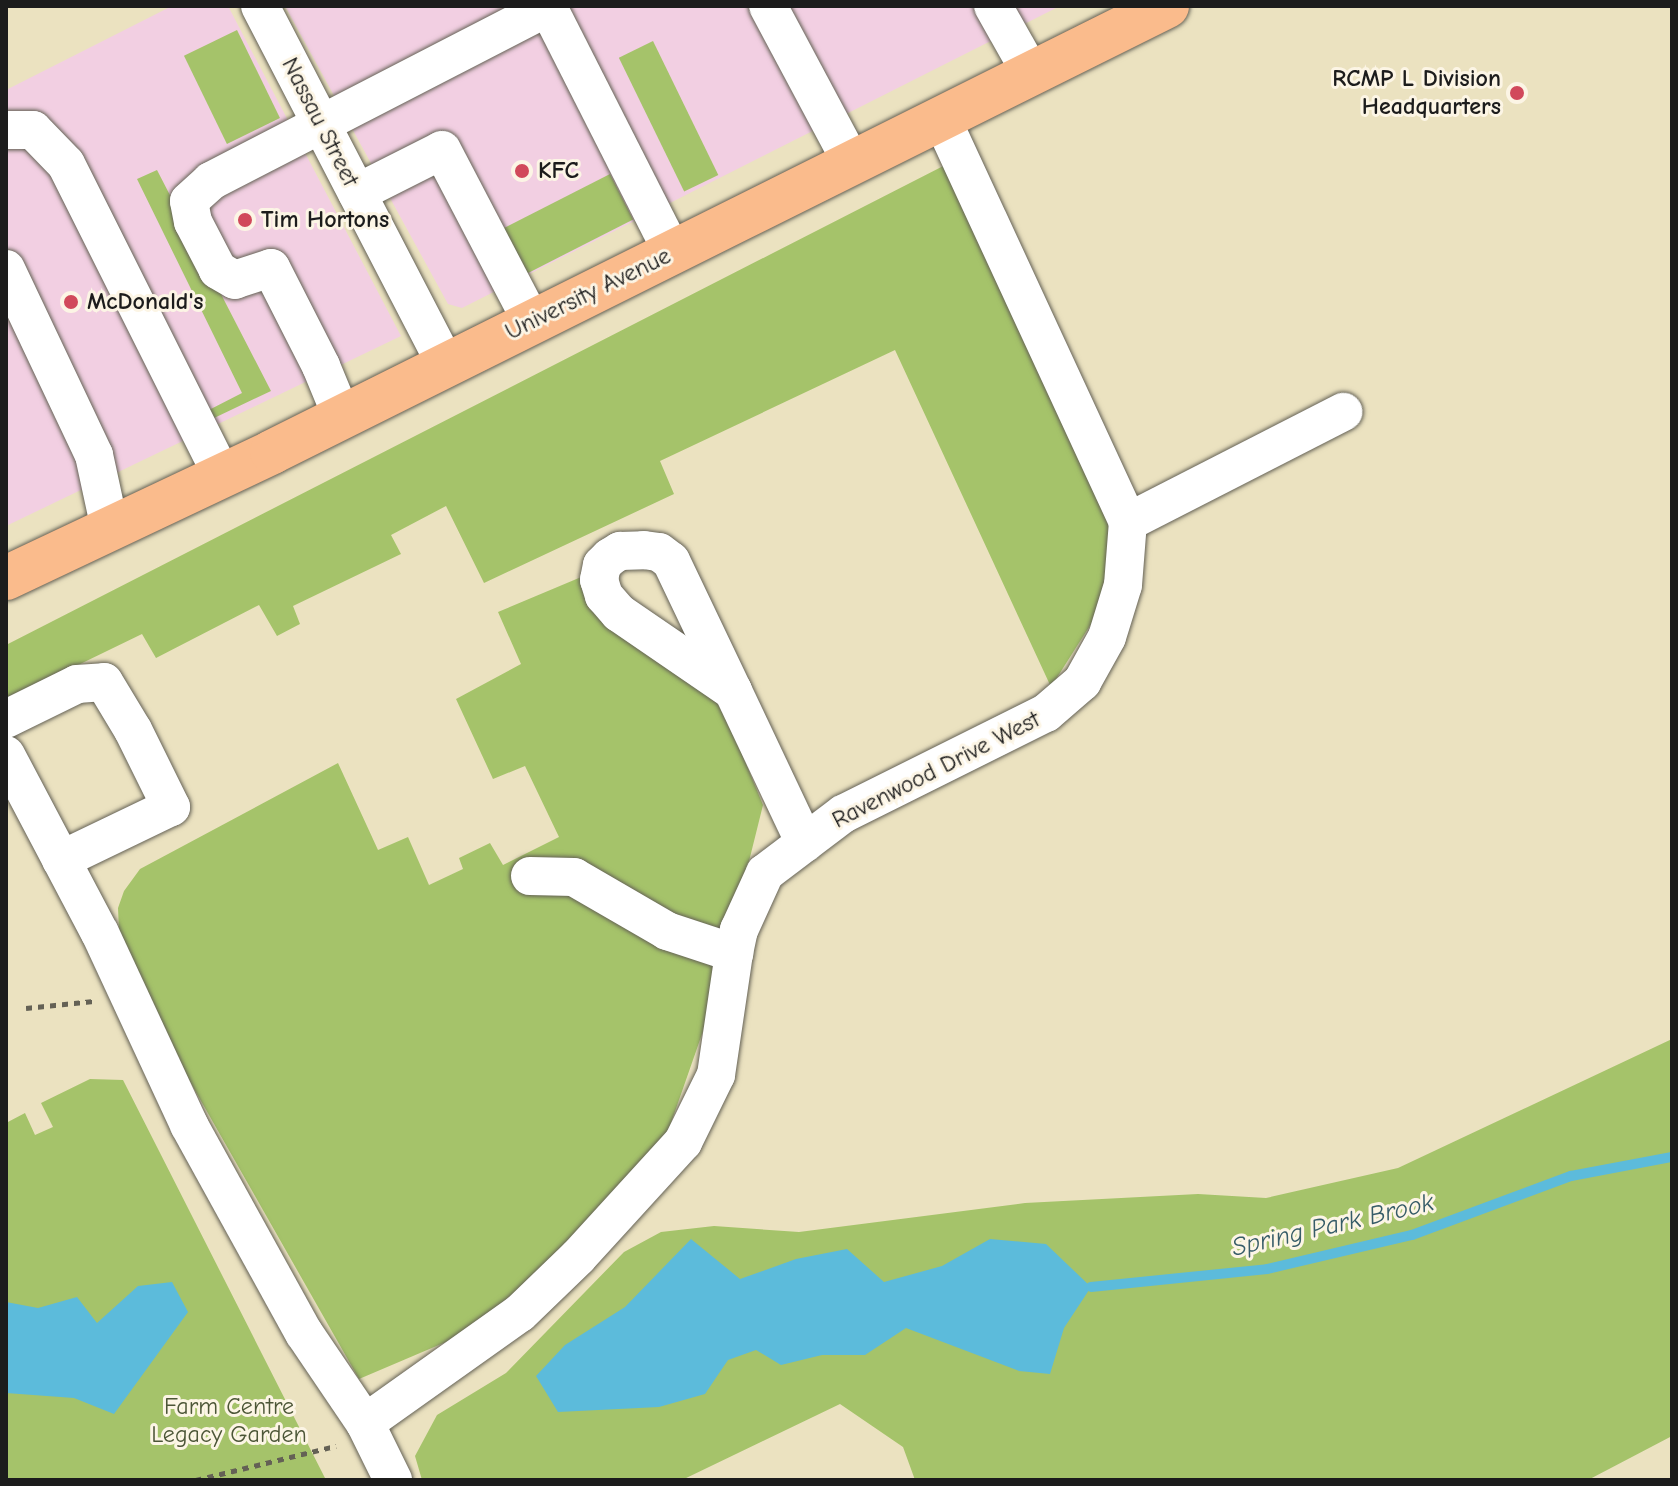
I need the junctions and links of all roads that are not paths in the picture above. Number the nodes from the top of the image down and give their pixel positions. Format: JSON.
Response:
{"nodes":[{"id":1,"x":260,"y":6,"type":"edge"},
{"id":2,"x":549,"y":6,"type":"edge"},
{"id":3,"x":768,"y":6,"type":"edge"},
{"id":4,"x":993,"y":6,"type":"edge"},
{"id":5,"x":1167,"y":6,"type":"edge"},
{"id":6,"x":1032,"y":75,"type":"junction"},
{"id":7,"x":942,"y":120,"type":"junction"},
{"id":8,"x":321,"y":124,"type":"junction"},
{"id":9,"x":6,"y":130,"type":"edge"},
{"id":10,"x":6,"y":159,"type":"edge"},
{"id":11,"x":66,"y":164,"type":"junction"},
{"id":12,"x":853,"y":165,"type":"junction"},
{"id":13,"x":357,"y":193,"type":"junction"},
{"id":14,"x":673,"y":253,"type":"junction"},
{"id":15,"x":6,"y":269,"type":"edge"},
{"id":16,"x":531,"y":320,"type":"junction"},
{"id":17,"x":446,"y":365,"type":"junction"},
{"id":18,"x":1343,"y":412,"type":"dead end"},
{"id":19,"x":342,"y":417,"type":"junction"},
{"id":20,"x":222,"y":476,"type":"junction"},
{"id":21,"x":1128,"y":522,"type":"junction"},
{"id":22,"x":110,"y":529,"type":"junction"},
{"id":23,"x":6,"y":578,"type":"edge"},
{"id":24,"x":733,"y":691,"type":"dead end"},
{"id":25,"x":6,"y":719,"type":"edge"},
{"id":26,"x":6,"y":755,"type":"edge"},
{"id":27,"x":805,"y":843,"type":"junction"},
{"id":28,"x":61,"y":860,"type":"junction"},
{"id":29,"x":530,"y":876,"type":"dead end"},
{"id":30,"x":734,"y":953,"type":"junction"},
{"id":31,"x":369,"y":1431,"type":"junction"},
{"id":32,"x":393,"y":1480,"type":"edge"}],
"edges":[{"from":1,"to":8,"type":"street","name":"Nassau Street"},
{"from":2,"to":8,"type":"street"},
{"from":2,"to":14,"type":"street"},
{"from":3,"to":12,"type":"street"},
{"from":4,"to":6,"type":"street"},
{"from":5,"to":6,"type":"main road","name":"University Avenue"},
{"from":6,"to":7,"type":"main road","name":"University Avenue"},
{"from":7,"to":12,"type":"main road","name":"University Avenue"},
{"from":7,"to":21,"type":"street","name":"Ravenwood Drive West"},
{"from":8,"to":13,"type":"street","name":"Nassau Street"},
{"from":8,"to":19,"type":"street"},
{"from":9,"to":11,"type":"street"},
{"from":10,"to":11,"type":"street"},
{"from":11,"to":20,"type":"street"},
{"from":12,"to":14,"type":"main road","name":"University Avenue"},
{"from":13,"to":16,"type":"street"},
{"from":13,"to":17,"type":"street","name":"Nassau Street"},
{"from":14,"to":16,"type":"main road","name":"University Avenue"},
{"from":15,"to":22,"type":"street"},
{"from":16,"to":17,"type":"main road","name":"University Avenue"},
{"from":17,"to":19,"type":"main road","name":"University Avenue"},
{"from":18,"to":21,"type":"street"},
{"from":19,"to":20,"type":"main road","name":"University Avenue"},
{"from":20,"to":22,"type":"main road","name":"University Avenue"},
{"from":21,"to":27,"type":"street","name":"Ravenwood Drive West"},
{"from":22,"to":23,"type":"main road","name":"University Avenue"},
{"from":24,"to":27,"type":"street"},
{"from":25,"to":28,"type":"street"},
{"from":26,"to":28,"type":"street"},
{"from":27,"to":30,"type":"street","name":"Ravenwood Drive West"},
{"from":28,"to":31,"type":"street"},
{"from":29,"to":30,"type":"street"},
{"from":30,"to":31,"type":"street","name":"Ravenwood Drive West"},
{"from":31,"to":32,"type":"street"}]}
